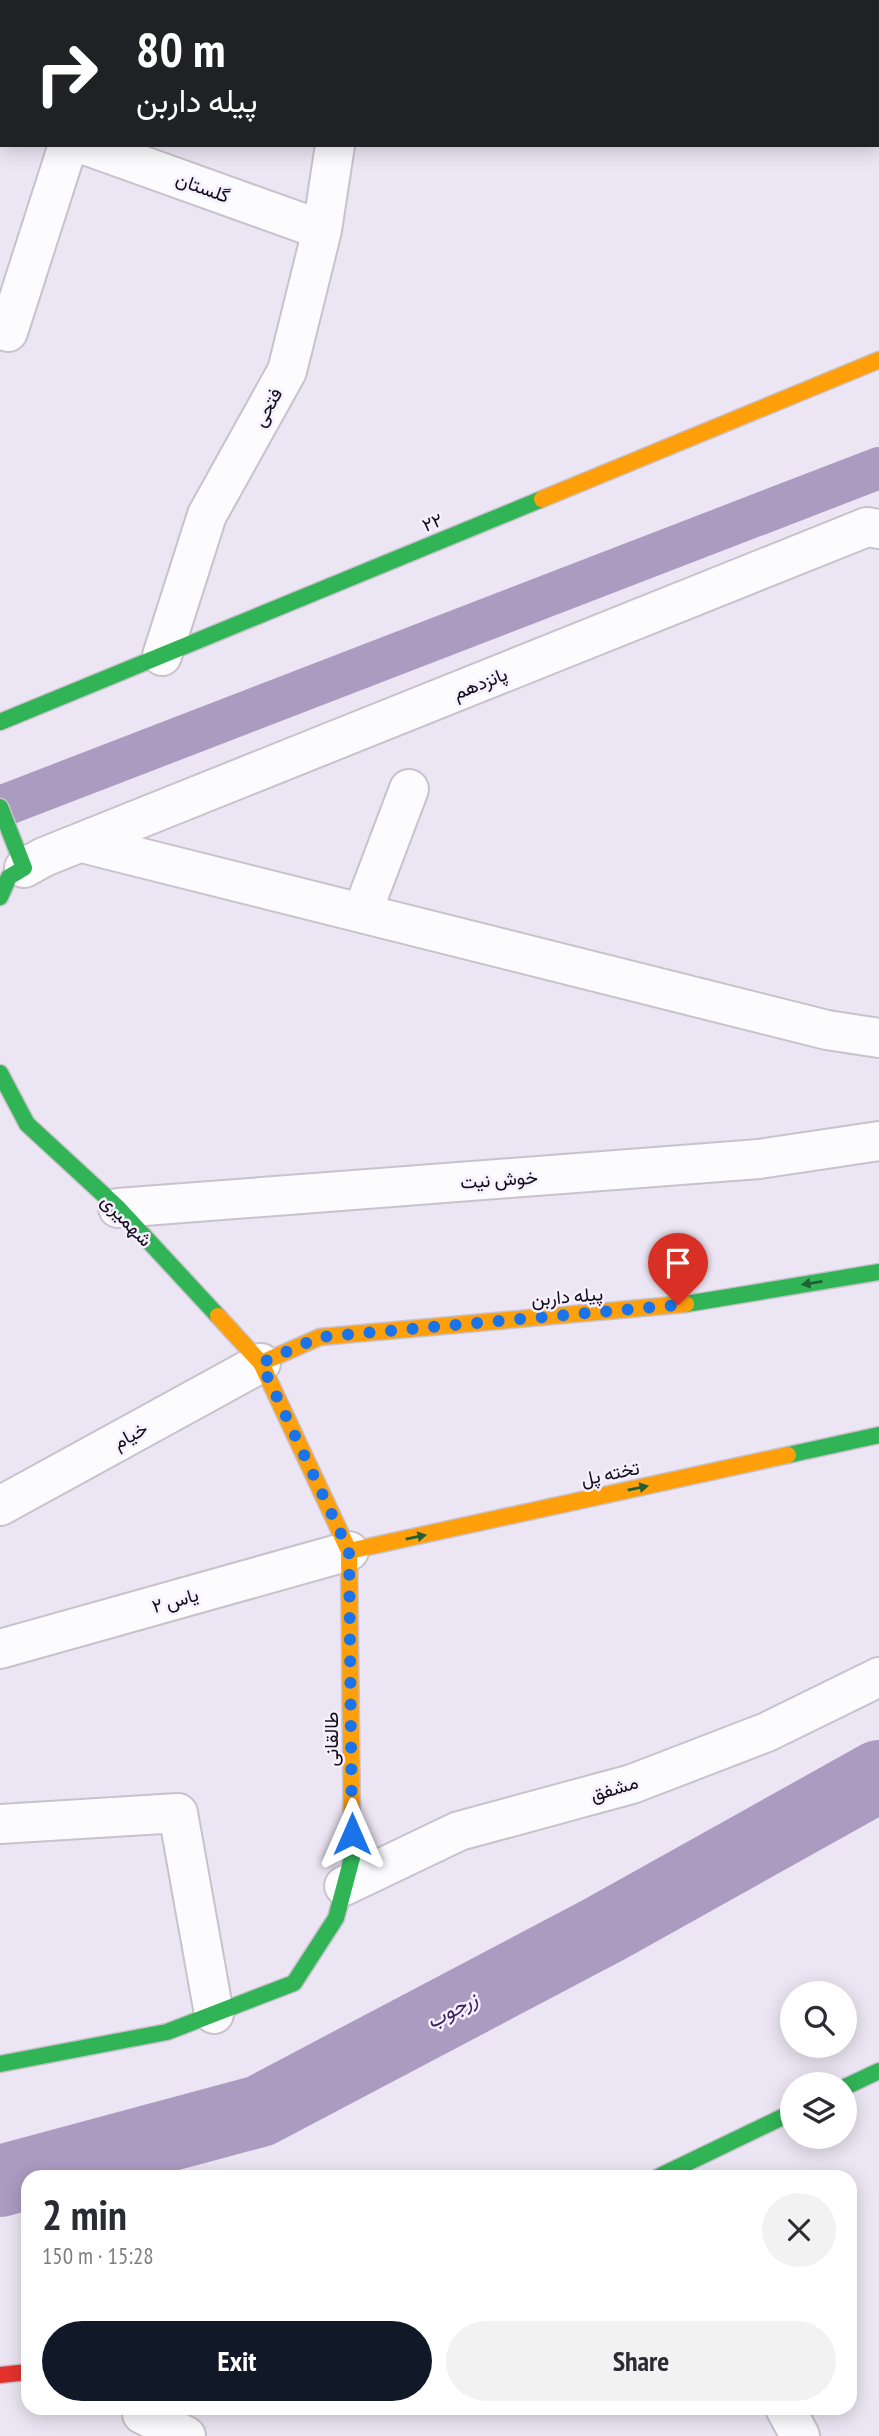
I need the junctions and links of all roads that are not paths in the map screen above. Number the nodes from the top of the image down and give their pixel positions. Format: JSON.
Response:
{"nodes":[{"id":1,"x":67,"y":147,"type":"edge"},
{"id":2,"x":91,"y":147,"type":"edge"},
{"id":3,"x":335,"y":147,"type":"edge"},
{"id":4,"x":322,"y":230,"type":"junction"},
{"id":5,"x":8,"y":332,"type":"dead end"},
{"id":6,"x":879,"y":360,"type":"edge"},
{"id":7,"x":879,"y":529,"type":"edge"},
{"id":8,"x":162,"y":656,"type":"junction"},
{"id":9,"x":0,"y":722,"type":"edge"},
{"id":10,"x":409,"y":789,"type":"dead end"},
{"id":11,"x":0,"y":807,"type":"edge"},
{"id":12,"x":82,"y":843,"type":"junction"},
{"id":13,"x":24,"y":868,"type":"junction"},
{"id":14,"x":0,"y":897,"type":"edge"},
{"id":15,"x":362,"y":913,"type":"junction"},
{"id":16,"x":879,"y":1038,"type":"edge"},
{"id":17,"x":0,"y":1073,"type":"edge"},
{"id":18,"x":879,"y":1141,"type":"edge"},
{"id":19,"x":118,"y":1208,"type":"junction"},
{"id":20,"x":879,"y":1272,"type":"edge"},
{"id":21,"x":261,"y":1363,"type":"junction"},
{"id":22,"x":879,"y":1435,"type":"edge"},
{"id":23,"x":0,"y":1506,"type":"edge"},
{"id":24,"x":349,"y":1551,"type":"junction"},
{"id":25,"x":0,"y":1649,"type":"edge"},
{"id":26,"x":879,"y":1677,"type":"edge"},
{"id":27,"x":0,"y":1824,"type":"edge"},
{"id":28,"x":344,"y":1886,"type":"junction"},
{"id":29,"x":214,"y":2014,"type":"junction"},
{"id":30,"x":0,"y":2064,"type":"edge"},
{"id":31,"x":879,"y":2071,"type":"edge"},
{"id":32,"x":857,"y":2081,"type":"edge"},
{"id":33,"x":780,"y":2118,"type":"edge"},
{"id":34,"x":673,"y":2170,"type":"edge"},
{"id":35,"x":21,"y":2373,"type":"edge"},
{"id":36,"x":0,"y":2375,"type":"edge"},
{"id":37,"x":789,"y":2415,"type":"edge"},
{"id":38,"x":134,"y":2419,"type":"edge"},
{"id":39,"x":186,"y":2436,"type":"edge"},
{"id":40,"x":800,"y":2436,"type":"edge"}],
"edges":[{"from":1,"to":5,"type":"street"},
{"from":2,"to":4,"type":"street","name":"گلستان"},
{"from":3,"to":4,"type":"street","name":"فتحی"},
{"from":4,"to":8,"type":"street","name":"فتحی"},
{"from":6,"to":8,"type":"main road","name":"۲۲"},
{"from":7,"to":12,"type":"street","name":"پانزدهم"},
{"from":8,"to":9,"type":"main road","name":"۲۲"},
{"from":10,"to":15,"type":"street"},
{"from":11,"to":13,"type":"main road"},
{"from":12,"to":13,"type":"street"},
{"from":12,"to":15,"type":"street"},
{"from":13,"to":14,"type":"main road"},
{"from":15,"to":16,"type":"street"},
{"from":17,"to":19,"type":"main road","name":"شهمیری"},
{"from":18,"to":19,"type":"street","name":"خوش نیت"},
{"from":19,"to":21,"type":"main road","name":"شهمیری"},
{"from":20,"to":21,"type":"main road","name":"پیله داربن","one_way":true},
{"from":21,"to":23,"type":"street","name":"خیام"},
{"from":21,"to":24,"type":"main road","name":"طالقانی"},
{"from":24,"to":22,"type":"main road","name":"تخته پل","one_way":true},
{"from":24,"to":25,"type":"street","name":"یاس ۲"},
{"from":24,"to":28,"type":"main road","name":"طالقانی"},
{"from":26,"to":28,"type":"street","name":"مشفق"},
{"from":27,"to":29,"type":"street"},
{"from":28,"to":29,"type":"main road","name":"طالقانی"},
{"from":29,"to":30,"type":"main road","name":"طالقانی"},
{"from":31,"to":32,"type":"main road"},
{"from":33,"to":34,"type":"main road"},
{"from":35,"to":36,"type":"main road"},
{"from":37,"to":40,"type":"street"},
{"from":38,"to":39,"type":"street"}]}
